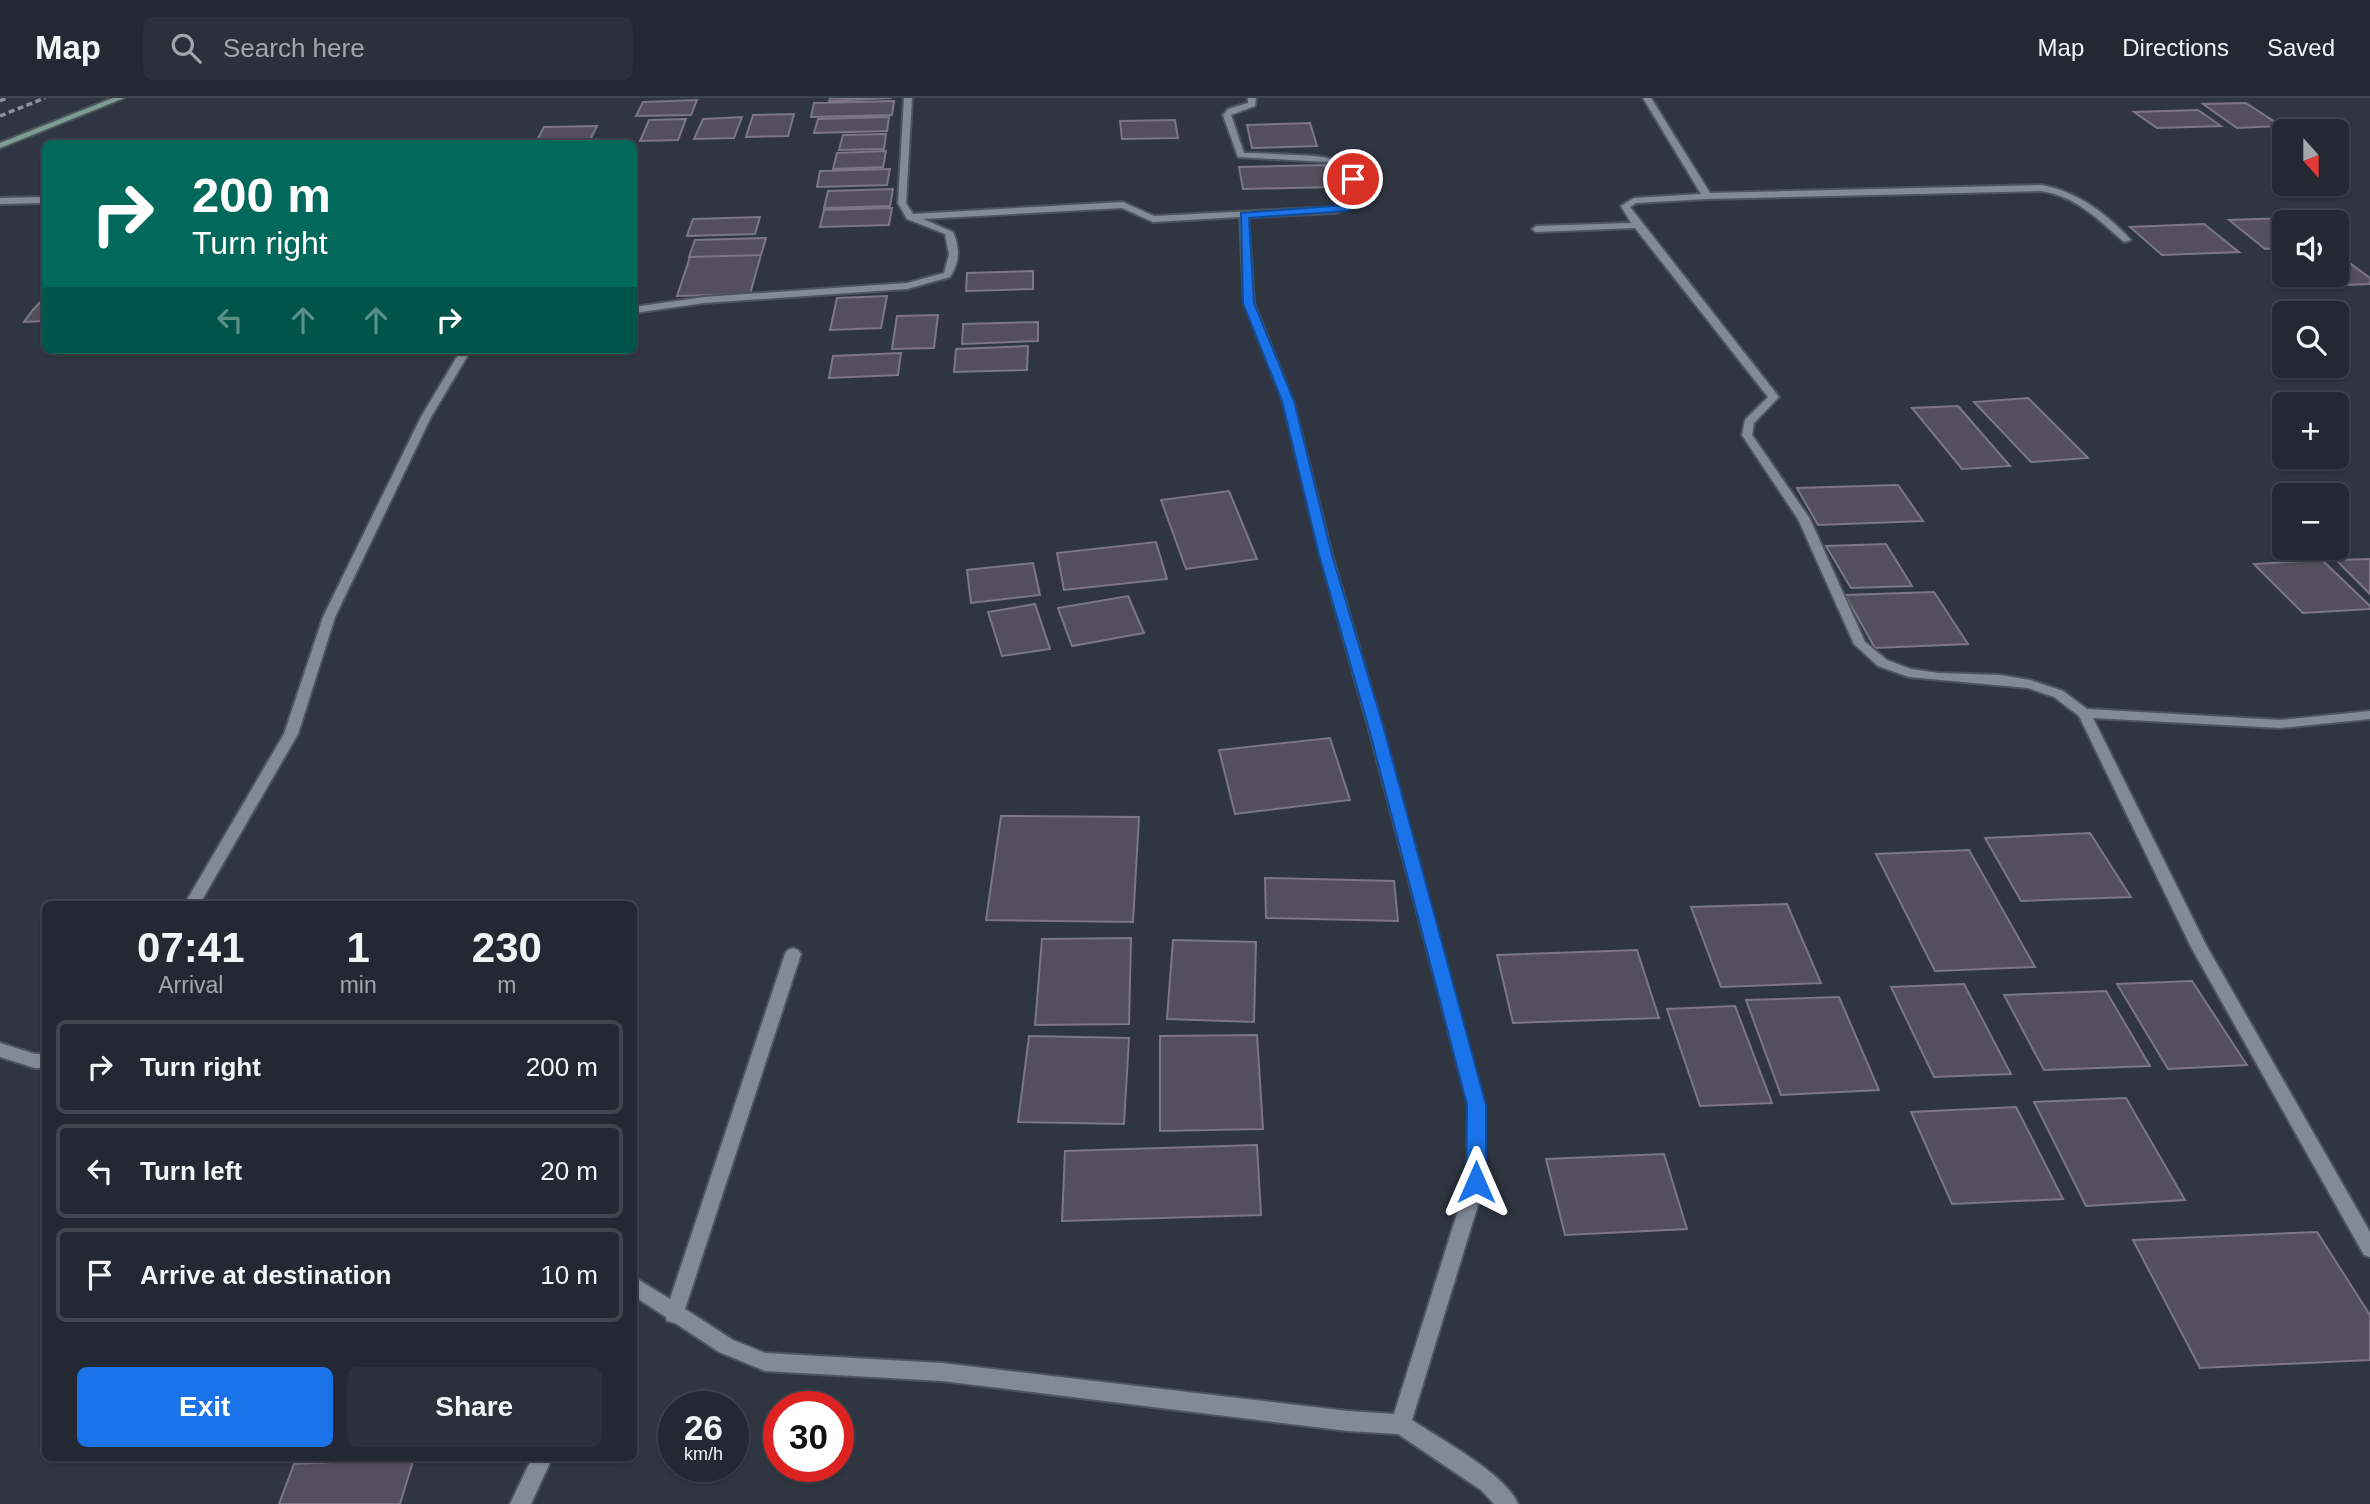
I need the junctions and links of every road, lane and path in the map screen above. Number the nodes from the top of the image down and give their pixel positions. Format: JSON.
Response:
{"nodes":[{"id":1,"x":120,"y":98,"type":"edge"},
{"id":2,"x":908,"y":98,"type":"edge"},
{"id":3,"x":1252,"y":98,"type":"edge"},
{"id":4,"x":1647,"y":98,"type":"edge"},
{"id":5,"x":0,"y":146,"type":"edge"},
{"id":6,"x":1707,"y":196,"type":"junction"},
{"id":7,"x":42,"y":200,"type":"edge"},
{"id":8,"x":0,"y":201,"type":"edge"},
{"id":9,"x":1244,"y":215,"type":"junction"},
{"id":10,"x":910,"y":217,"type":"junction"},
{"id":11,"x":1637,"y":225,"type":"junction"},
{"id":12,"x":1536,"y":229,"type":"dead end"},
{"id":13,"x":2127,"y":240,"type":"dead end"},
{"id":14,"x":637,"y":310,"type":"edge"},
{"id":15,"x":464,"y":354,"type":"edge"},
{"id":16,"x":2084,"y":713,"type":"junction"},
{"id":17,"x":2370,"y":716,"type":"edge"},
{"id":18,"x":193,"y":901,"type":"edge"},
{"id":19,"x":793,"y":954,"type":"dead end"},
{"id":20,"x":0,"y":1050,"type":"edge"},
{"id":21,"x":42,"y":1061,"type":"edge"},
{"id":22,"x":2370,"y":1249,"type":"edge"},
{"id":23,"x":637,"y":1288,"type":"edge"},
{"id":24,"x":674,"y":1315,"type":"junction"},
{"id":25,"x":1401,"y":1424,"type":"junction"},
{"id":26,"x":541,"y":1461,"type":"edge"},
{"id":27,"x":520,"y":1504,"type":"edge"},
{"id":28,"x":1508,"y":1504,"type":"edge"}],
"edges":[{"from":1,"to":5,"type":"street"},
{"from":2,"to":10,"type":"street"},
{"from":3,"to":9,"type":"street"},
{"from":4,"to":6,"type":"street"},
{"from":6,"to":11,"type":"street"},
{"from":6,"to":13,"type":"street"},
{"from":7,"to":8,"type":"street"},
{"from":9,"to":10,"type":"street"},
{"from":9,"to":25,"type":"street"},
{"from":10,"to":14,"type":"street"},
{"from":11,"to":12,"type":"street"},
{"from":11,"to":16,"type":"street"},
{"from":15,"to":18,"type":"street"},
{"from":16,"to":17,"type":"street"},
{"from":16,"to":22,"type":"street"},
{"from":19,"to":24,"type":"street"},
{"from":20,"to":21,"type":"street"},
{"from":23,"to":24,"type":"street"},
{"from":24,"to":25,"type":"street"},
{"from":25,"to":28,"type":"street"},
{"from":26,"to":27,"type":"street"}]}
